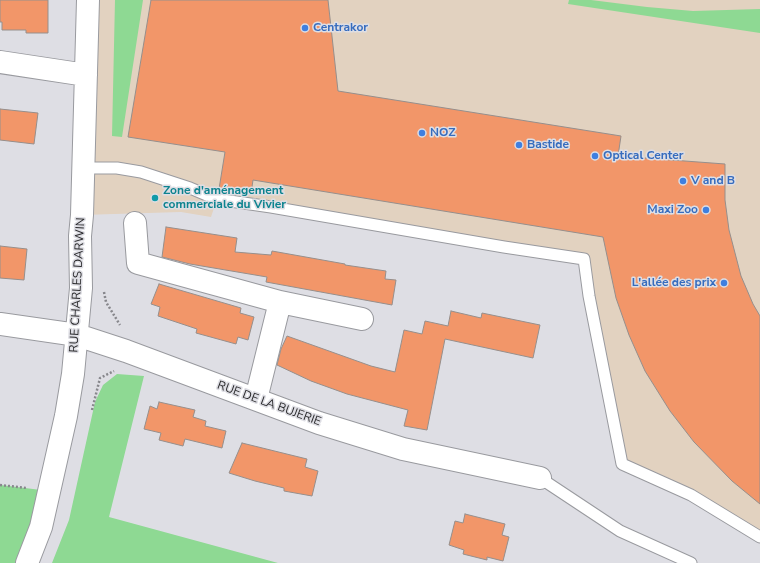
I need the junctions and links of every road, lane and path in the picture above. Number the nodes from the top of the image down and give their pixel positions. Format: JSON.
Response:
{"nodes":[{"id":1,"x":88,"y":0,"type":"edge"},
{"id":2,"x":0,"y":62,"type":"edge"},
{"id":3,"x":86,"y":75,"type":"junction"},
{"id":4,"x":83,"y":168,"type":"junction"},
{"id":5,"x":135,"y":223,"type":"dead end"},
{"id":6,"x":280,"y":302,"type":"junction"},
{"id":7,"x":362,"y":319,"type":"dead end"},
{"id":8,"x":0,"y":324,"type":"edge"},
{"id":9,"x":77,"y":335,"type":"junction"},
{"id":10,"x":256,"y":399,"type":"junction"},
{"id":11,"x":540,"y":478,"type":"joint"},
{"id":12,"x":0,"y":485,"type":"edge"},
{"id":13,"x":49,"y":491,"type":"junction"},
{"id":14,"x":760,"y":537,"type":"edge"},
{"id":15,"x":27,"y":563,"type":"edge"},
{"id":16,"x":691,"y":563,"type":"edge"}],
"edges":[{"from":1,"to":3,"type":"street","name":"RUE CHARLES DARWIN"},
{"from":2,"to":3,"type":"street"},
{"from":3,"to":4,"type":"street","name":"RUE CHARLES DARWIN"},
{"from":4,"to":9,"type":"street","name":"RUE CHARLES DARWIN"},
{"from":4,"to":14,"type":"lane"},
{"from":5,"to":6,"type":"street"},
{"from":6,"to":7,"type":"street"},
{"from":6,"to":10,"type":"street"},
{"from":8,"to":9,"type":"street","name":"RUE DE LA BUJERIE"},
{"from":9,"to":10,"type":"street","name":"RUE DE LA BUJERIE"},
{"from":9,"to":13,"type":"street","name":"RUE CHARLES DARWIN"},
{"from":10,"to":11,"type":"street","name":"RUE DE LA BUJERIE"},
{"from":11,"to":16,"type":"lane"},
{"from":12,"to":13,"type":"path"},
{"from":13,"to":15,"type":"street","name":"RUE CHARLES DARWIN"}]}
